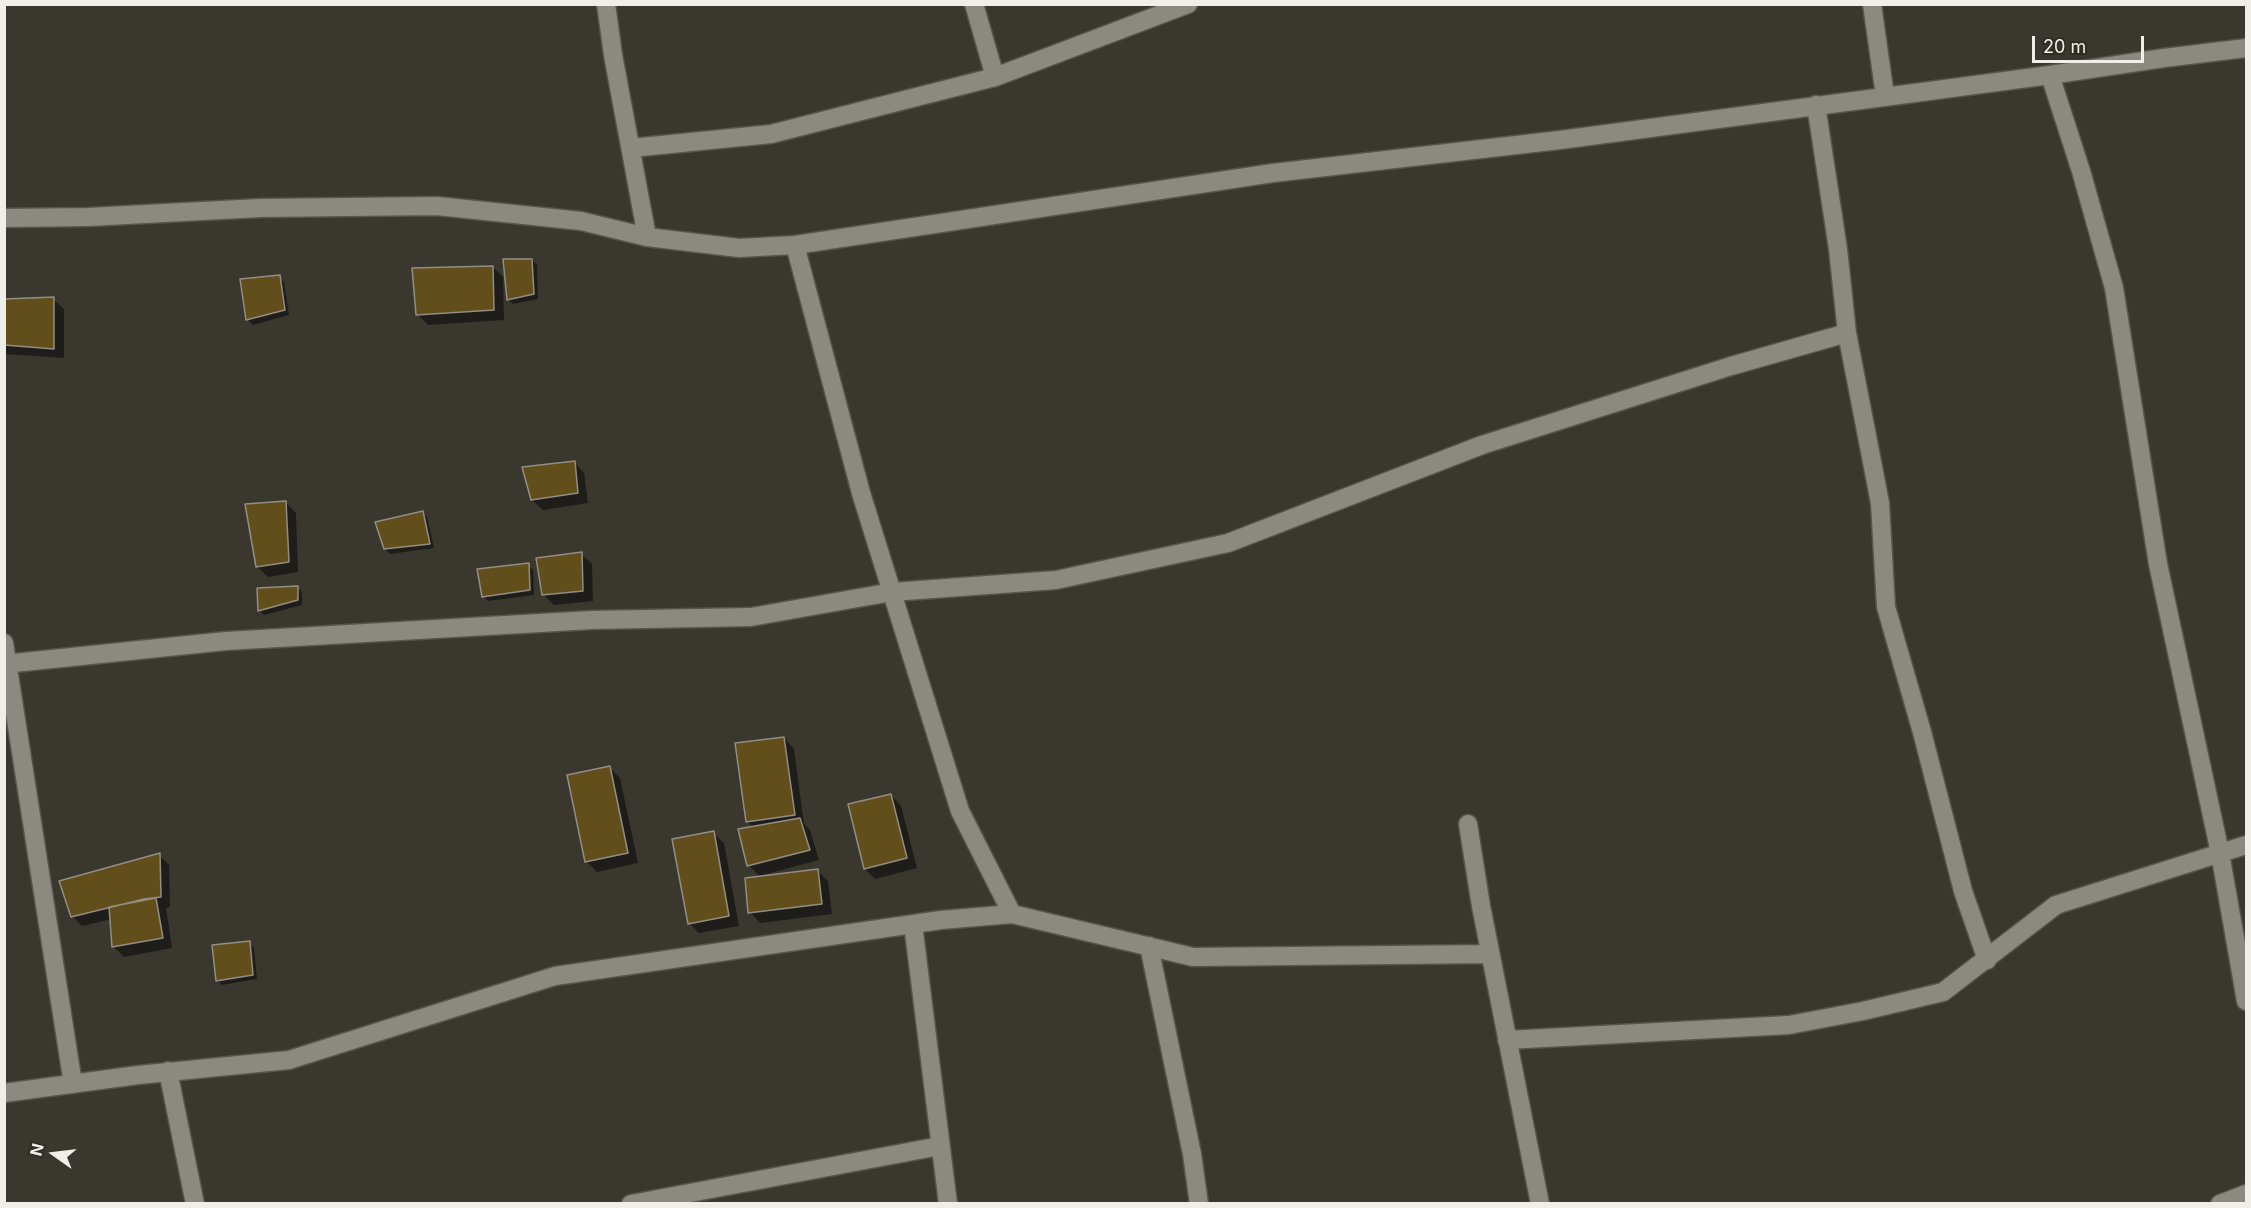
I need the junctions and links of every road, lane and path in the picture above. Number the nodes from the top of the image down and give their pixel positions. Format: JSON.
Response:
{"nodes":[{"id":1,"x":606,"y":4,"type":"edge"},
{"id":2,"x":974,"y":4,"type":"edge"},
{"id":3,"x":1188,"y":4,"type":"edge"},
{"id":4,"x":1872,"y":4,"type":"edge"},
{"id":5,"x":2247,"y":48,"type":"edge"},
{"id":6,"x":2050,"y":75,"type":"junction"},
{"id":7,"x":995,"y":77,"type":"junction"},
{"id":8,"x":1885,"y":96,"type":"junction"},
{"id":9,"x":1816,"y":105,"type":"junction"},
{"id":10,"x":631,"y":148,"type":"junction"},
{"id":11,"x":4,"y":218,"type":"edge"},
{"id":12,"x":647,"y":237,"type":"junction"},
{"id":13,"x":795,"y":245,"type":"junction"},
{"id":14,"x":1847,"y":333,"type":"junction"},
{"id":15,"x":892,"y":592,"type":"junction"},
{"id":16,"x":4,"y":643,"type":"edge"},
{"id":17,"x":6,"y":664,"type":"edge"},
{"id":18,"x":1468,"y":824,"type":"dead end"},
{"id":19,"x":2247,"y":845,"type":"edge"},
{"id":20,"x":2220,"y":853,"type":"junction"},
{"id":21,"x":1012,"y":914,"type":"junction"},
{"id":22,"x":913,"y":924,"type":"junction"},
{"id":23,"x":1149,"y":946,"type":"junction"},
{"id":24,"x":1490,"y":954,"type":"junction"},
{"id":25,"x":1987,"y":960,"type":"junction"},
{"id":26,"x":2247,"y":1001,"type":"edge"},
{"id":27,"x":1507,"y":1040,"type":"junction"},
{"id":28,"x":168,"y":1071,"type":"junction"},
{"id":29,"x":73,"y":1083,"type":"junction"},
{"id":30,"x":4,"y":1093,"type":"edge"},
{"id":31,"x":940,"y":1146,"type":"junction"},
{"id":32,"x":2247,"y":1194,"type":"edge"},
{"id":33,"x":195,"y":1203,"type":"edge"},
{"id":34,"x":631,"y":1203,"type":"edge"},
{"id":35,"x":948,"y":1203,"type":"edge"},
{"id":36,"x":1198,"y":1203,"type":"edge"},
{"id":37,"x":1540,"y":1203,"type":"edge"},
{"id":38,"x":2220,"y":1203,"type":"edge"}],
"edges":[{"from":1,"to":10,"type":"street"},
{"from":2,"to":7,"type":"street"},
{"from":3,"to":7,"type":"street"},
{"from":4,"to":8,"type":"street"},
{"from":5,"to":6,"type":"street"},
{"from":6,"to":8,"type":"street"},
{"from":6,"to":20,"type":"street"},
{"from":7,"to":10,"type":"street"},
{"from":8,"to":9,"type":"street"},
{"from":9,"to":13,"type":"street"},
{"from":9,"to":14,"type":"street"},
{"from":10,"to":12,"type":"street"},
{"from":11,"to":12,"type":"street"},
{"from":12,"to":13,"type":"street"},
{"from":13,"to":15,"type":"street"},
{"from":14,"to":15,"type":"street"},
{"from":14,"to":25,"type":"street"},
{"from":15,"to":17,"type":"street"},
{"from":15,"to":21,"type":"street"},
{"from":16,"to":17,"type":"street"},
{"from":17,"to":29,"type":"street"},
{"from":18,"to":24,"type":"street"},
{"from":19,"to":20,"type":"street"},
{"from":20,"to":25,"type":"street"},
{"from":20,"to":26,"type":"street"},
{"from":21,"to":22,"type":"street"},
{"from":21,"to":23,"type":"street"},
{"from":22,"to":28,"type":"street"},
{"from":22,"to":31,"type":"street"},
{"from":23,"to":24,"type":"street"},
{"from":23,"to":36,"type":"street"},
{"from":24,"to":27,"type":"street"},
{"from":25,"to":27,"type":"street"},
{"from":27,"to":37,"type":"street"},
{"from":28,"to":29,"type":"street"},
{"from":28,"to":33,"type":"street"},
{"from":29,"to":30,"type":"street"},
{"from":31,"to":34,"type":"street"},
{"from":31,"to":35,"type":"street"},
{"from":32,"to":38,"type":"street"}]}
